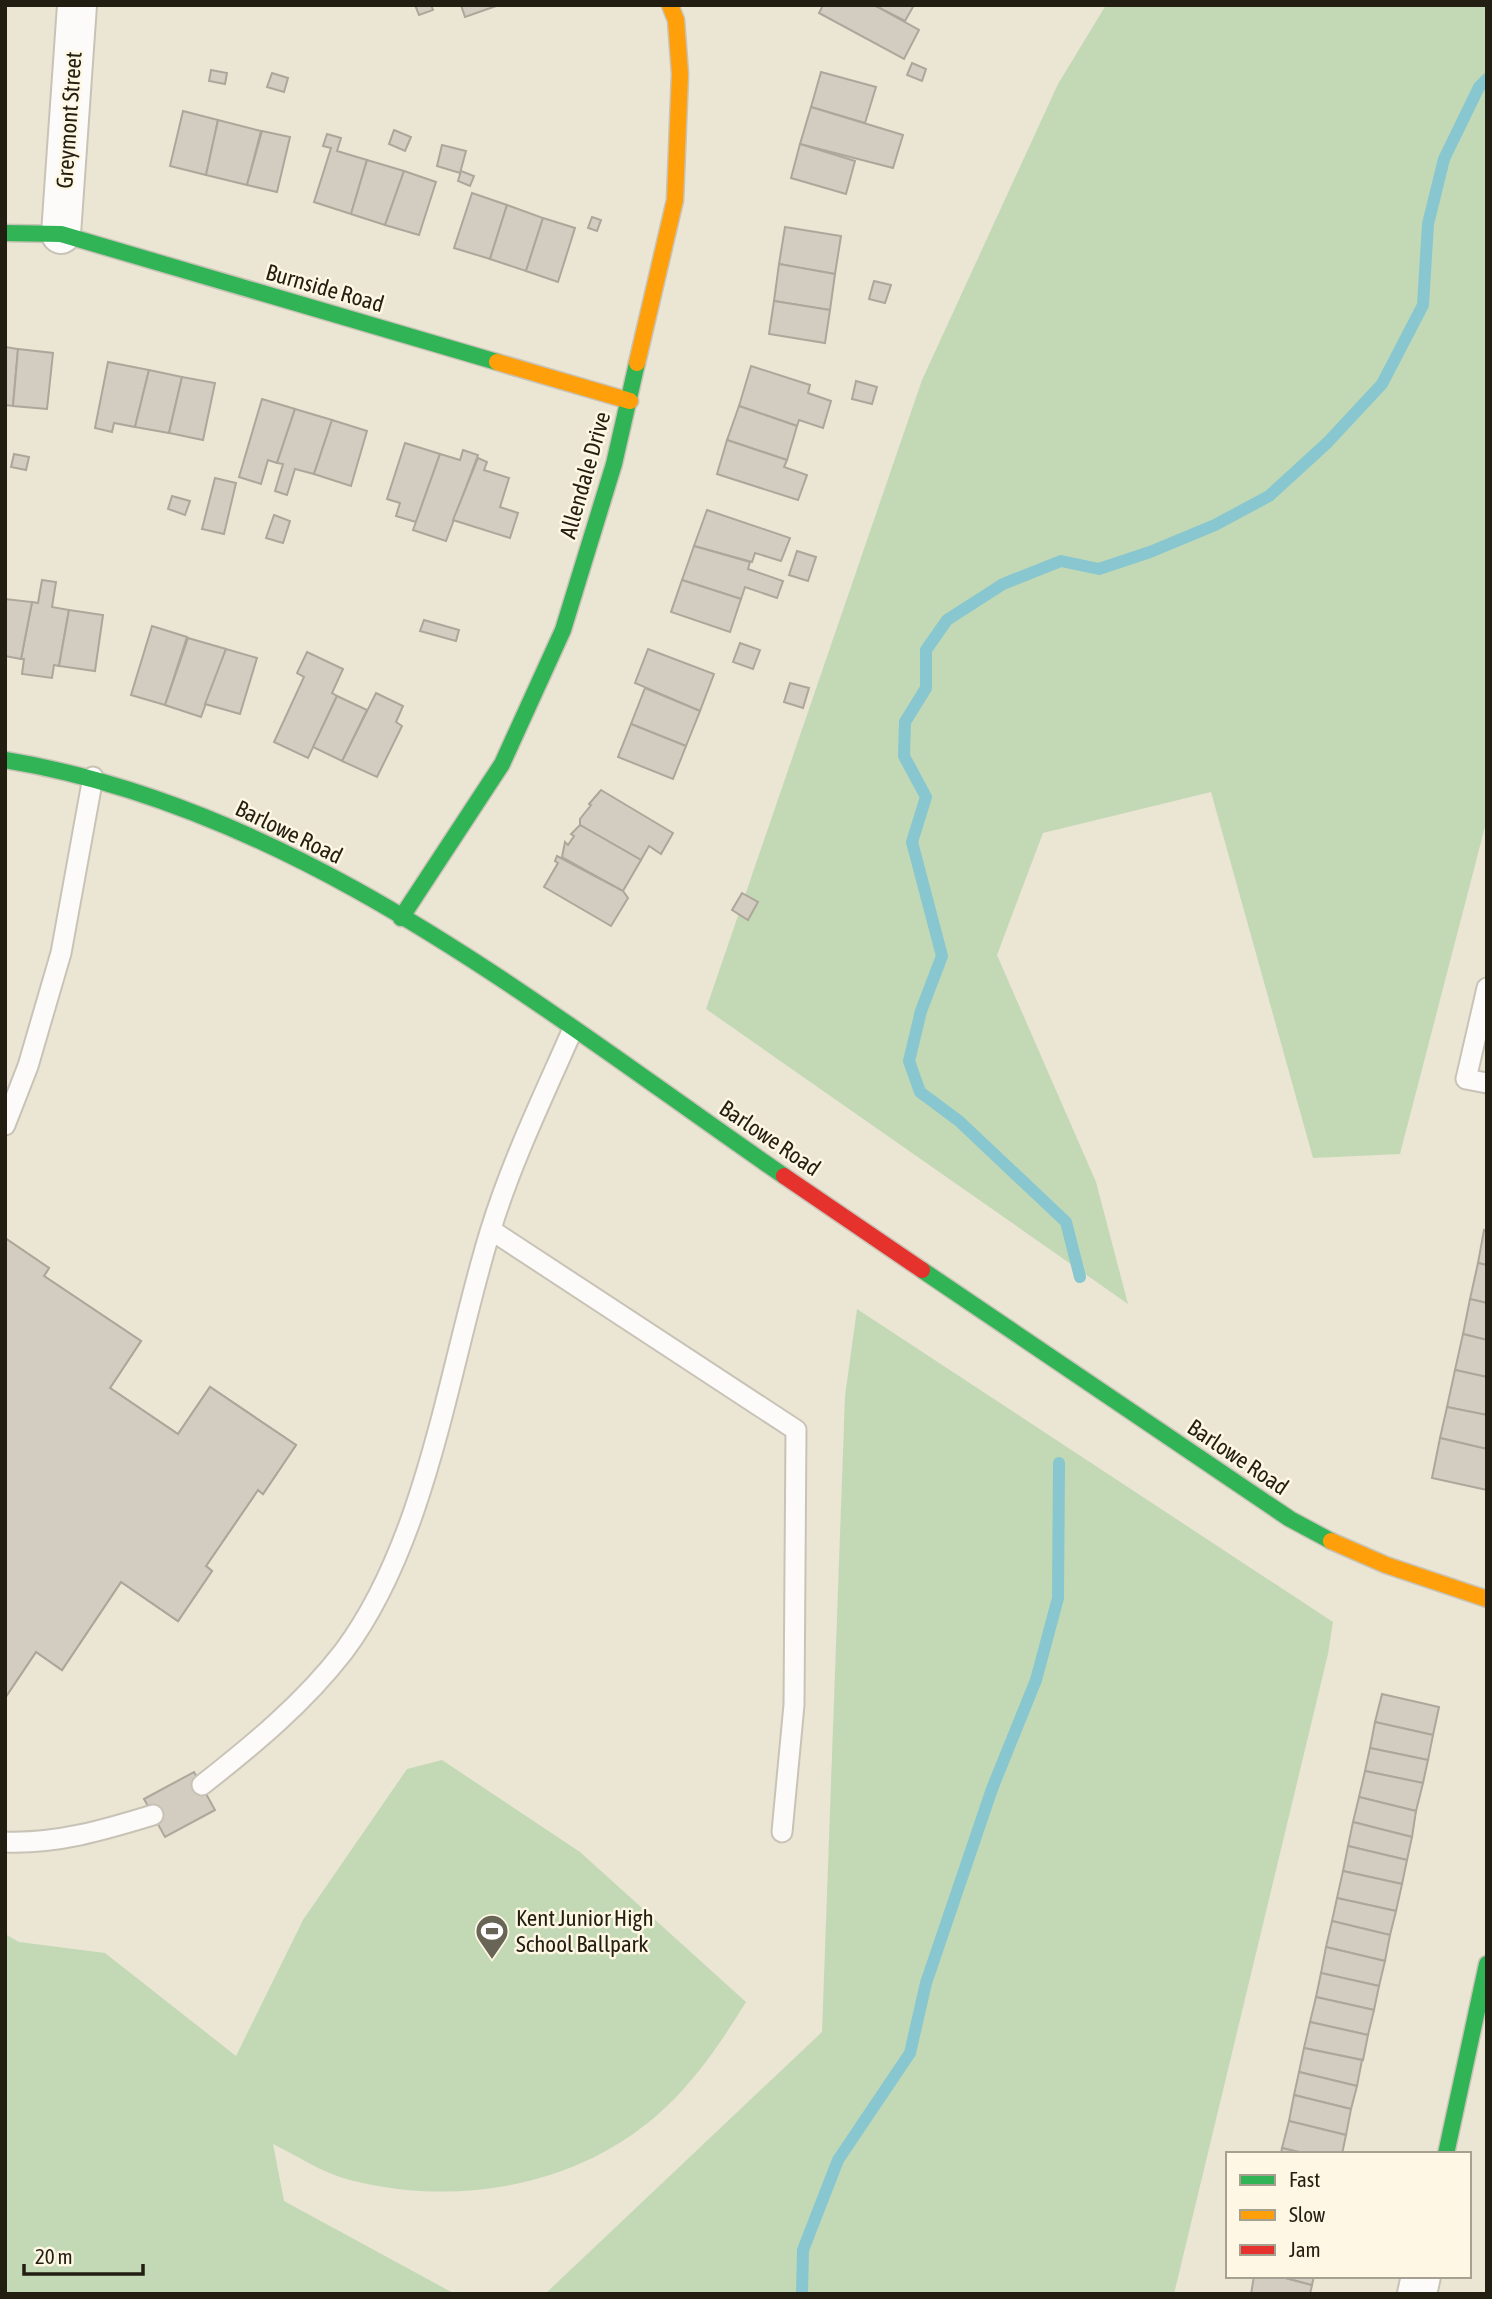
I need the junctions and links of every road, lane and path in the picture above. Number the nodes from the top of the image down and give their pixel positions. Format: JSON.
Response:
{"nodes":[{"id":1,"x":76,"y":5,"type":"edge"},
{"id":2,"x":678,"y":10,"type":"edge"},
{"id":3,"x":5,"y":233,"type":"edge"},
{"id":4,"x":61,"y":234,"type":"junction"},
{"id":5,"x":630,"y":401,"type":"junction"},
{"id":6,"x":5,"y":760,"type":"edge"},
{"id":7,"x":93,"y":777,"type":"junction"},
{"id":8,"x":401,"y":918,"type":"junction"},
{"id":9,"x":1487,"y":988,"type":"edge"},
{"id":10,"x":572,"y":1031,"type":"junction"},
{"id":11,"x":1487,"y":1083,"type":"edge"},
{"id":12,"x":5,"y":1125,"type":"edge"},
{"id":13,"x":491,"y":1230,"type":"junction"},
{"id":14,"x":1487,"y":1599,"type":"edge"},
{"id":15,"x":202,"y":1786,"type":"dead end"},
{"id":16,"x":153,"y":1815,"type":"dead end"},
{"id":17,"x":782,"y":1832,"type":"dead end"},
{"id":18,"x":5,"y":1842,"type":"edge"},
{"id":19,"x":1487,"y":1964,"type":"edge"},
{"id":20,"x":1446,"y":2152,"type":"edge"}],
"edges":[{"from":1,"to":4,"type":"street","name":"Greymont Street"},
{"from":2,"to":5,"type":"street","name":"Allendale Drive"},
{"from":3,"to":4,"type":"street","name":"Burnside Road"},
{"from":4,"to":5,"type":"street","name":"Burnside Road"},
{"from":5,"to":8,"type":"street","name":"Allendale Drive"},
{"from":6,"to":7,"type":"street","name":"Barlowe Road"},
{"from":7,"to":8,"type":"street","name":"Barlowe Road"},
{"from":7,"to":12,"type":"lane"},
{"from":8,"to":10,"type":"street","name":"Barlowe Road"},
{"from":9,"to":11,"type":"lane"},
{"from":10,"to":13,"type":"lane"},
{"from":10,"to":14,"type":"street","name":"Barlowe Road"},
{"from":13,"to":15,"type":"lane"},
{"from":13,"to":17,"type":"lane"},
{"from":16,"to":18,"type":"lane"},
{"from":19,"to":20,"type":"street"}]}
